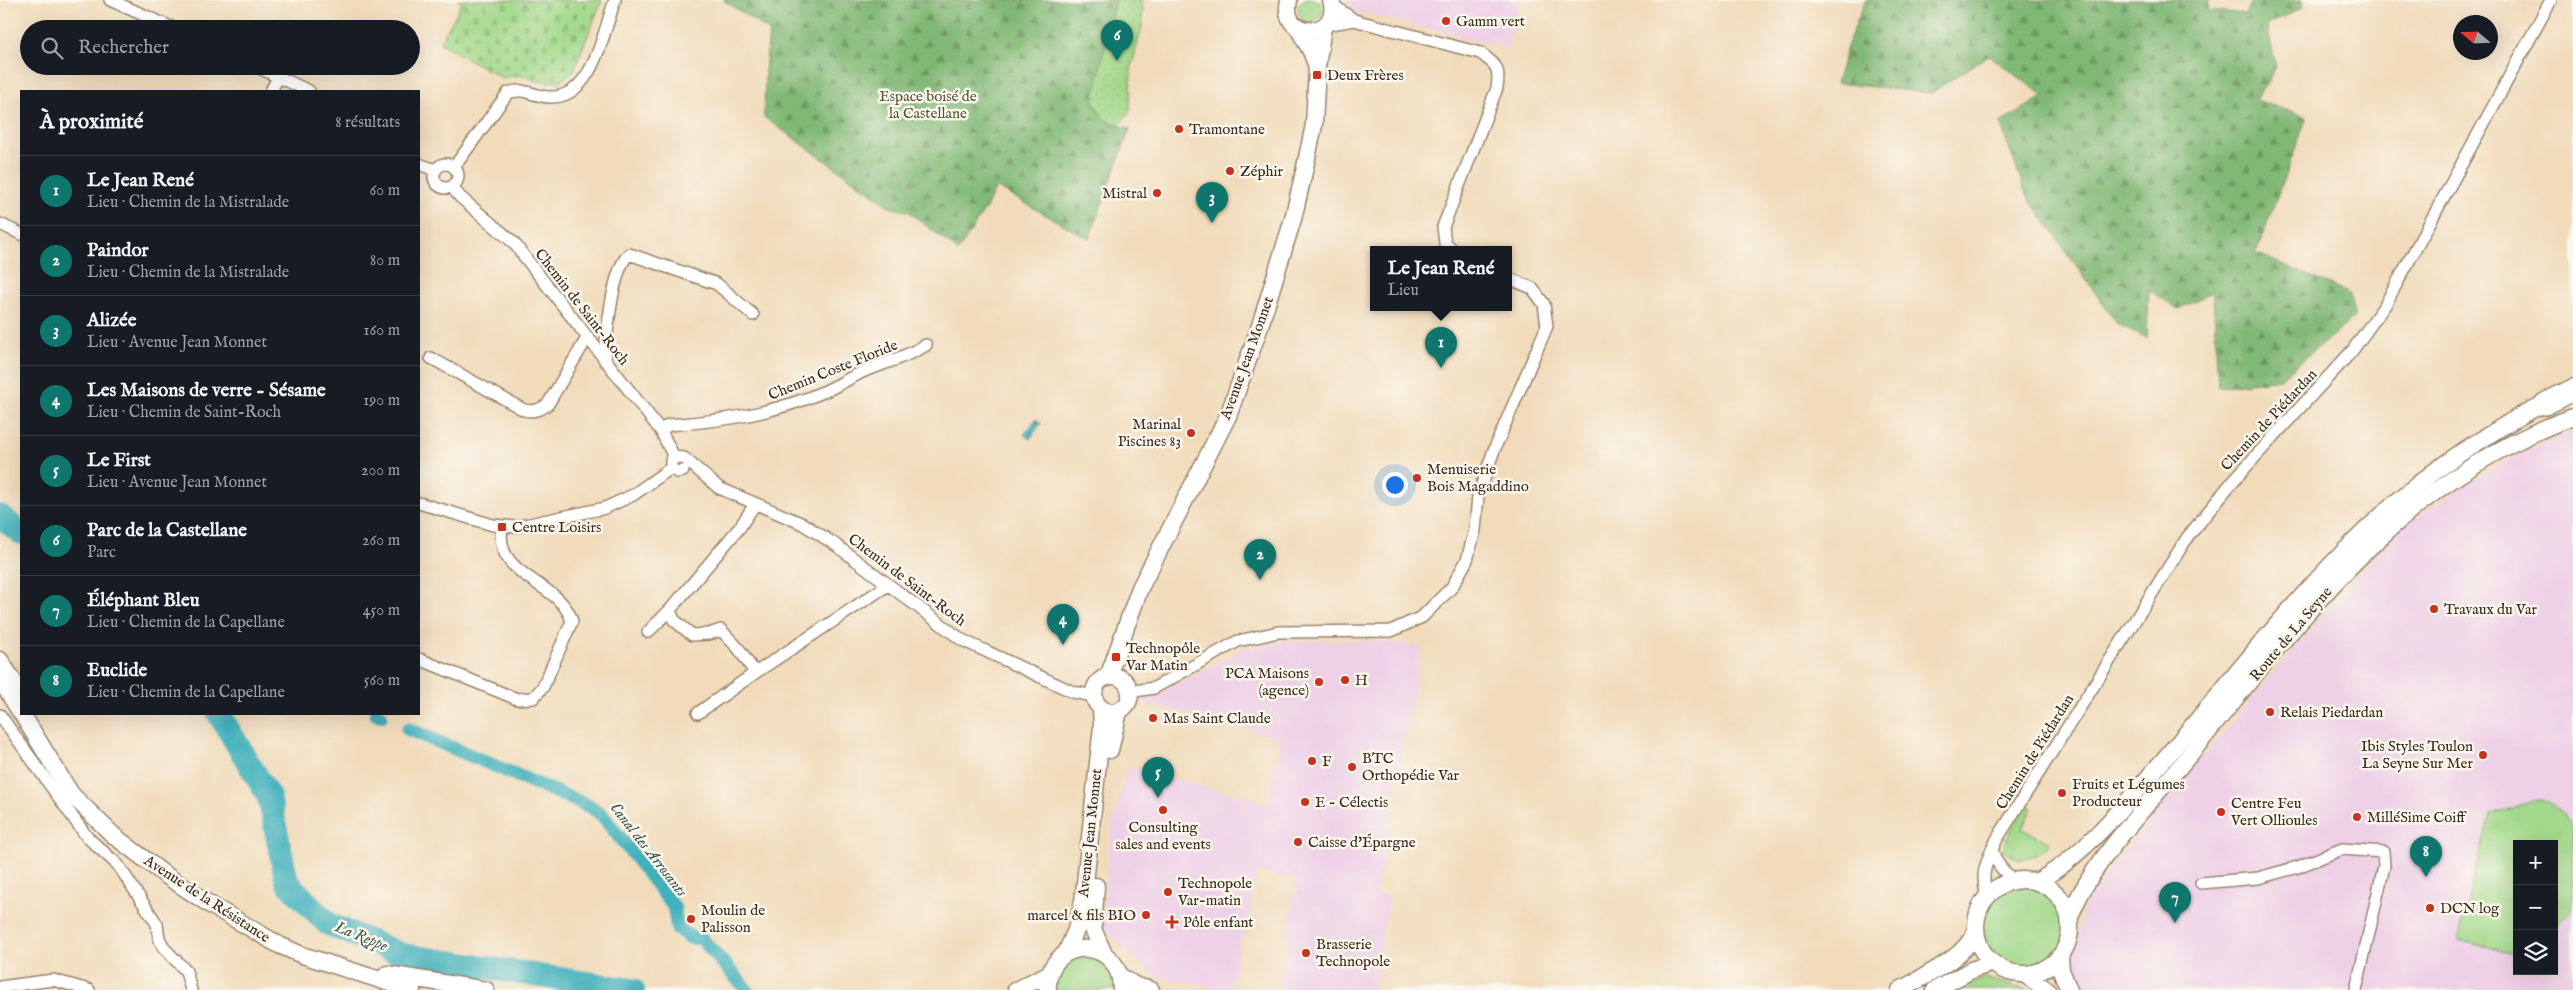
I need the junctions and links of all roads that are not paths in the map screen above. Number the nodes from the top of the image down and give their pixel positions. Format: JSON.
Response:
{"nodes":[{"id":1,"x":110,"y":0,"type":"edge"},
{"id":2,"x":615,"y":0,"type":"edge"},
{"id":3,"x":1290,"y":0,"type":"edge"},
{"id":4,"x":2550,"y":0,"type":"edge"},
{"id":5,"x":1332,"y":2,"type":"edge"},
{"id":6,"x":155,"y":20,"type":"edge"},
{"id":7,"x":1354,"y":20,"type":"junction"},
{"id":8,"x":1297,"y":26,"type":"junction"},
{"id":9,"x":1324,"y":26,"type":"junction"},
{"id":10,"x":1317,"y":67,"type":"junction"},
{"id":11,"x":274,"y":75,"type":"edge"},
{"id":12,"x":278,"y":77,"type":"junction"},
{"id":13,"x":272,"y":90,"type":"edge"},
{"id":14,"x":308,"y":90,"type":"edge"},
{"id":15,"x":420,"y":164,"type":"edge"},
{"id":16,"x":454,"y":167,"type":"junction"},
{"id":17,"x":435,"y":170,"type":"junction"},
{"id":18,"x":452,"y":187,"type":"junction"},
{"id":19,"x":0,"y":224,"type":"edge"},
{"id":20,"x":20,"y":234,"type":"edge"},
{"id":21,"x":1448,"y":246,"type":"edge"},
{"id":22,"x":1512,"y":280,"type":"edge"},
{"id":23,"x":753,"y":315,"type":"dead end"},
{"id":24,"x":587,"y":338,"type":"junction"},
{"id":25,"x":926,"y":345,"type":"dead end"},
{"id":26,"x":431,"y":358,"type":"dead end"},
{"id":27,"x":605,"y":362,"type":"junction"},
{"id":28,"x":2573,"y":390,"type":"edge"},
{"id":29,"x":2573,"y":395,"type":"edge"},
{"id":30,"x":2545,"y":404,"type":"junction"},
{"id":31,"x":2573,"y":417,"type":"edge"},
{"id":32,"x":661,"y":430,"type":"junction"},
{"id":33,"x":673,"y":463,"type":"junction"},
{"id":34,"x":420,"y":503,"type":"edge"},
{"id":35,"x":755,"y":504,"type":"junction"},
{"id":36,"x":502,"y":527,"type":"junction"},
{"id":37,"x":888,"y":585,"type":"junction"},
{"id":38,"x":670,"y":610,"type":"junction"},
{"id":39,"x":648,"y":632,"type":"dead end"},
{"id":40,"x":420,"y":659,"type":"edge"},
{"id":41,"x":0,"y":660,"type":"edge"},
{"id":42,"x":755,"y":674,"type":"junction"},
{"id":43,"x":0,"y":679,"type":"edge"},
{"id":44,"x":1120,"y":683,"type":"junction"},
{"id":45,"x":20,"y":691,"type":"edge"},
{"id":46,"x":1097,"y":703,"type":"junction"},
{"id":47,"x":20,"y":710,"type":"edge"},
{"id":48,"x":1119,"y":711,"type":"junction"},
{"id":49,"x":698,"y":713,"type":"dead end"},
{"id":50,"x":0,"y":715,"type":"edge"},
{"id":51,"x":23,"y":715,"type":"edge"},
{"id":52,"x":35,"y":715,"type":"edge"},
{"id":53,"x":96,"y":820,"type":"junction"},
{"id":54,"x":1992,"y":849,"type":"junction"},
{"id":55,"x":2014,"y":880,"type":"junction"},
{"id":56,"x":2038,"y":881,"type":"junction"},
{"id":57,"x":2200,"y":884,"type":"dead end"},
{"id":58,"x":1987,"y":895,"type":"junction"},
{"id":59,"x":2070,"y":917,"type":"junction"},
{"id":60,"x":1976,"y":930,"type":"junction"},
{"id":61,"x":1066,"y":953,"type":"junction"},
{"id":62,"x":1104,"y":954,"type":"junction"},
{"id":63,"x":2060,"y":956,"type":"junction"},
{"id":64,"x":327,"y":963,"type":"junction"},
{"id":65,"x":1993,"y":963,"type":"junction"},
{"id":66,"x":1050,"y":973,"type":"junction"},
{"id":67,"x":2024,"y":974,"type":"junction"},
{"id":68,"x":1121,"y":983,"type":"edge"},
{"id":69,"x":0,"y":987,"type":"edge"},
{"id":70,"x":89,"y":990,"type":"edge"},
{"id":71,"x":191,"y":990,"type":"edge"},
{"id":72,"x":412,"y":990,"type":"edge"},
{"id":73,"x":486,"y":990,"type":"edge"},
{"id":74,"x":1016,"y":990,"type":"edge"},
{"id":75,"x":1048,"y":990,"type":"edge"},
{"id":76,"x":1152,"y":990,"type":"edge"},
{"id":77,"x":1900,"y":990,"type":"edge"},
{"id":78,"x":1935,"y":990,"type":"edge"},
{"id":79,"x":2047,"y":990,"type":"edge"},
{"id":80,"x":2069,"y":990,"type":"edge"},
{"id":81,"x":2356,"y":990,"type":"edge"}],
"edges":[{"from":1,"to":6,"type":"street"},
{"from":2,"to":16,"type":"street"},
{"from":3,"to":8,"type":"main road","name":"Avenue Jean Monnet"},
{"from":4,"to":54,"type":"street","name":"Chemin de Piédardan"},
{"from":5,"to":7,"type":"street"},
{"from":5,"to":9,"type":"main road","name":"Avenue Jean Monnet"},
{"from":7,"to":9,"type":"street"},
{"from":7,"to":21,"type":"street"},
{"from":8,"to":9,"type":"main road"},
{"from":8,"to":10,"type":"main road","name":"Avenue Jean Monnet"},
{"from":9,"to":10,"type":"main road","name":"Avenue Jean Monnet"},
{"from":10,"to":44,"type":"main road","name":"Avenue Jean Monnet"},
{"from":11,"to":12,"type":"street"},
{"from":12,"to":13,"type":"street"},
{"from":12,"to":14,"type":"street"},
{"from":15,"to":17,"type":"street"},
{"from":16,"to":17,"type":"street"},
{"from":16,"to":18,"type":"street"},
{"from":17,"to":18,"type":"street"},
{"from":18,"to":24,"type":"street","name":"Chemin de Saint-Roch"},
{"from":19,"to":20,"type":"street"},
{"from":22,"to":44,"type":"street"},
{"from":23,"to":27,"type":"street"},
{"from":24,"to":26,"type":"street"},
{"from":24,"to":27,"type":"street","name":"Chemin de Saint-Roch"},
{"from":25,"to":32,"type":"street","name":"Chemin Coste Floride"},
{"from":27,"to":32,"type":"street","name":"Chemin de Saint-Roch"},
{"from":28,"to":30,"type":"highway"},
{"from":29,"to":30,"type":"main road","name":"Route de La Seyne"},
{"from":30,"to":56,"type":"main road","name":"Route de La Seyne"},
{"from":31,"to":59,"type":"main road","name":"Route de La Seyne"},
{"from":32,"to":33,"type":"street","name":"Chemin de Saint-Roch"},
{"from":33,"to":35,"type":"street","name":"Chemin de Saint-Roch"},
{"from":33,"to":36,"type":"street"},
{"from":34,"to":36,"type":"street"},
{"from":35,"to":37,"type":"street","name":"Chemin de Saint-Roch"},
{"from":35,"to":38,"type":"street"},
{"from":36,"to":40,"type":"street"},
{"from":37,"to":42,"type":"street"},
{"from":37,"to":46,"type":"street","name":"Chemin de Saint-Roch"},
{"from":38,"to":39,"type":"street"},
{"from":38,"to":42,"type":"street"},
{"from":41,"to":45,"type":"main road"},
{"from":42,"to":49,"type":"street"},
{"from":43,"to":47,"type":"main road","name":"Avenue de la Résistance"},
{"from":44,"to":46,"type":"main road","name":"Avenue Jean Monnet"},
{"from":44,"to":48,"type":"main road","name":"Avenue Jean Monnet"},
{"from":46,"to":48,"type":"main road"},
{"from":46,"to":61,"type":"main road","name":"Avenue Jean Monnet"},
{"from":48,"to":62,"type":"main road","name":"Avenue Jean Monnet"},
{"from":50,"to":71,"type":"street"},
{"from":51,"to":53,"type":"main road","name":"Avenue de la Résistance"},
{"from":52,"to":53,"type":"main road","name":"Avenue de la Résistance"},
{"from":53,"to":64,"type":"main road","name":"Avenue de la Résistance"},
{"from":54,"to":55,"type":"street"},
{"from":54,"to":58,"type":"street","name":"Chemin de Piédardan"},
{"from":55,"to":56,"type":"main road"},
{"from":55,"to":58,"type":"main road"},
{"from":56,"to":59,"type":"main road"},
{"from":57,"to":81,"type":"street"},
{"from":58,"to":60,"type":"main road"},
{"from":59,"to":63,"type":"main road"},
{"from":60,"to":65,"type":"main road"},
{"from":60,"to":77,"type":"main road"},
{"from":61,"to":62,"type":"main road"},
{"from":61,"to":66,"type":"main road","name":"Avenue Jean Monnet"},
{"from":62,"to":68,"type":"main road","name":"Avenue Jean Monnet"},
{"from":63,"to":67,"type":"main road"},
{"from":63,"to":80,"type":"main road"},
{"from":64,"to":72,"type":"main road","name":"Avenue de la Résistance"},
{"from":64,"to":73,"type":"main road","name":"Avenue de la Résistance"},
{"from":65,"to":67,"type":"main road"},
{"from":65,"to":78,"type":"main road"},
{"from":66,"to":74,"type":"main road"},
{"from":66,"to":75,"type":"main road"},
{"from":67,"to":79,"type":"main road"},
{"from":68,"to":76,"type":"main road"},
{"from":69,"to":70,"type":"street"}]}
